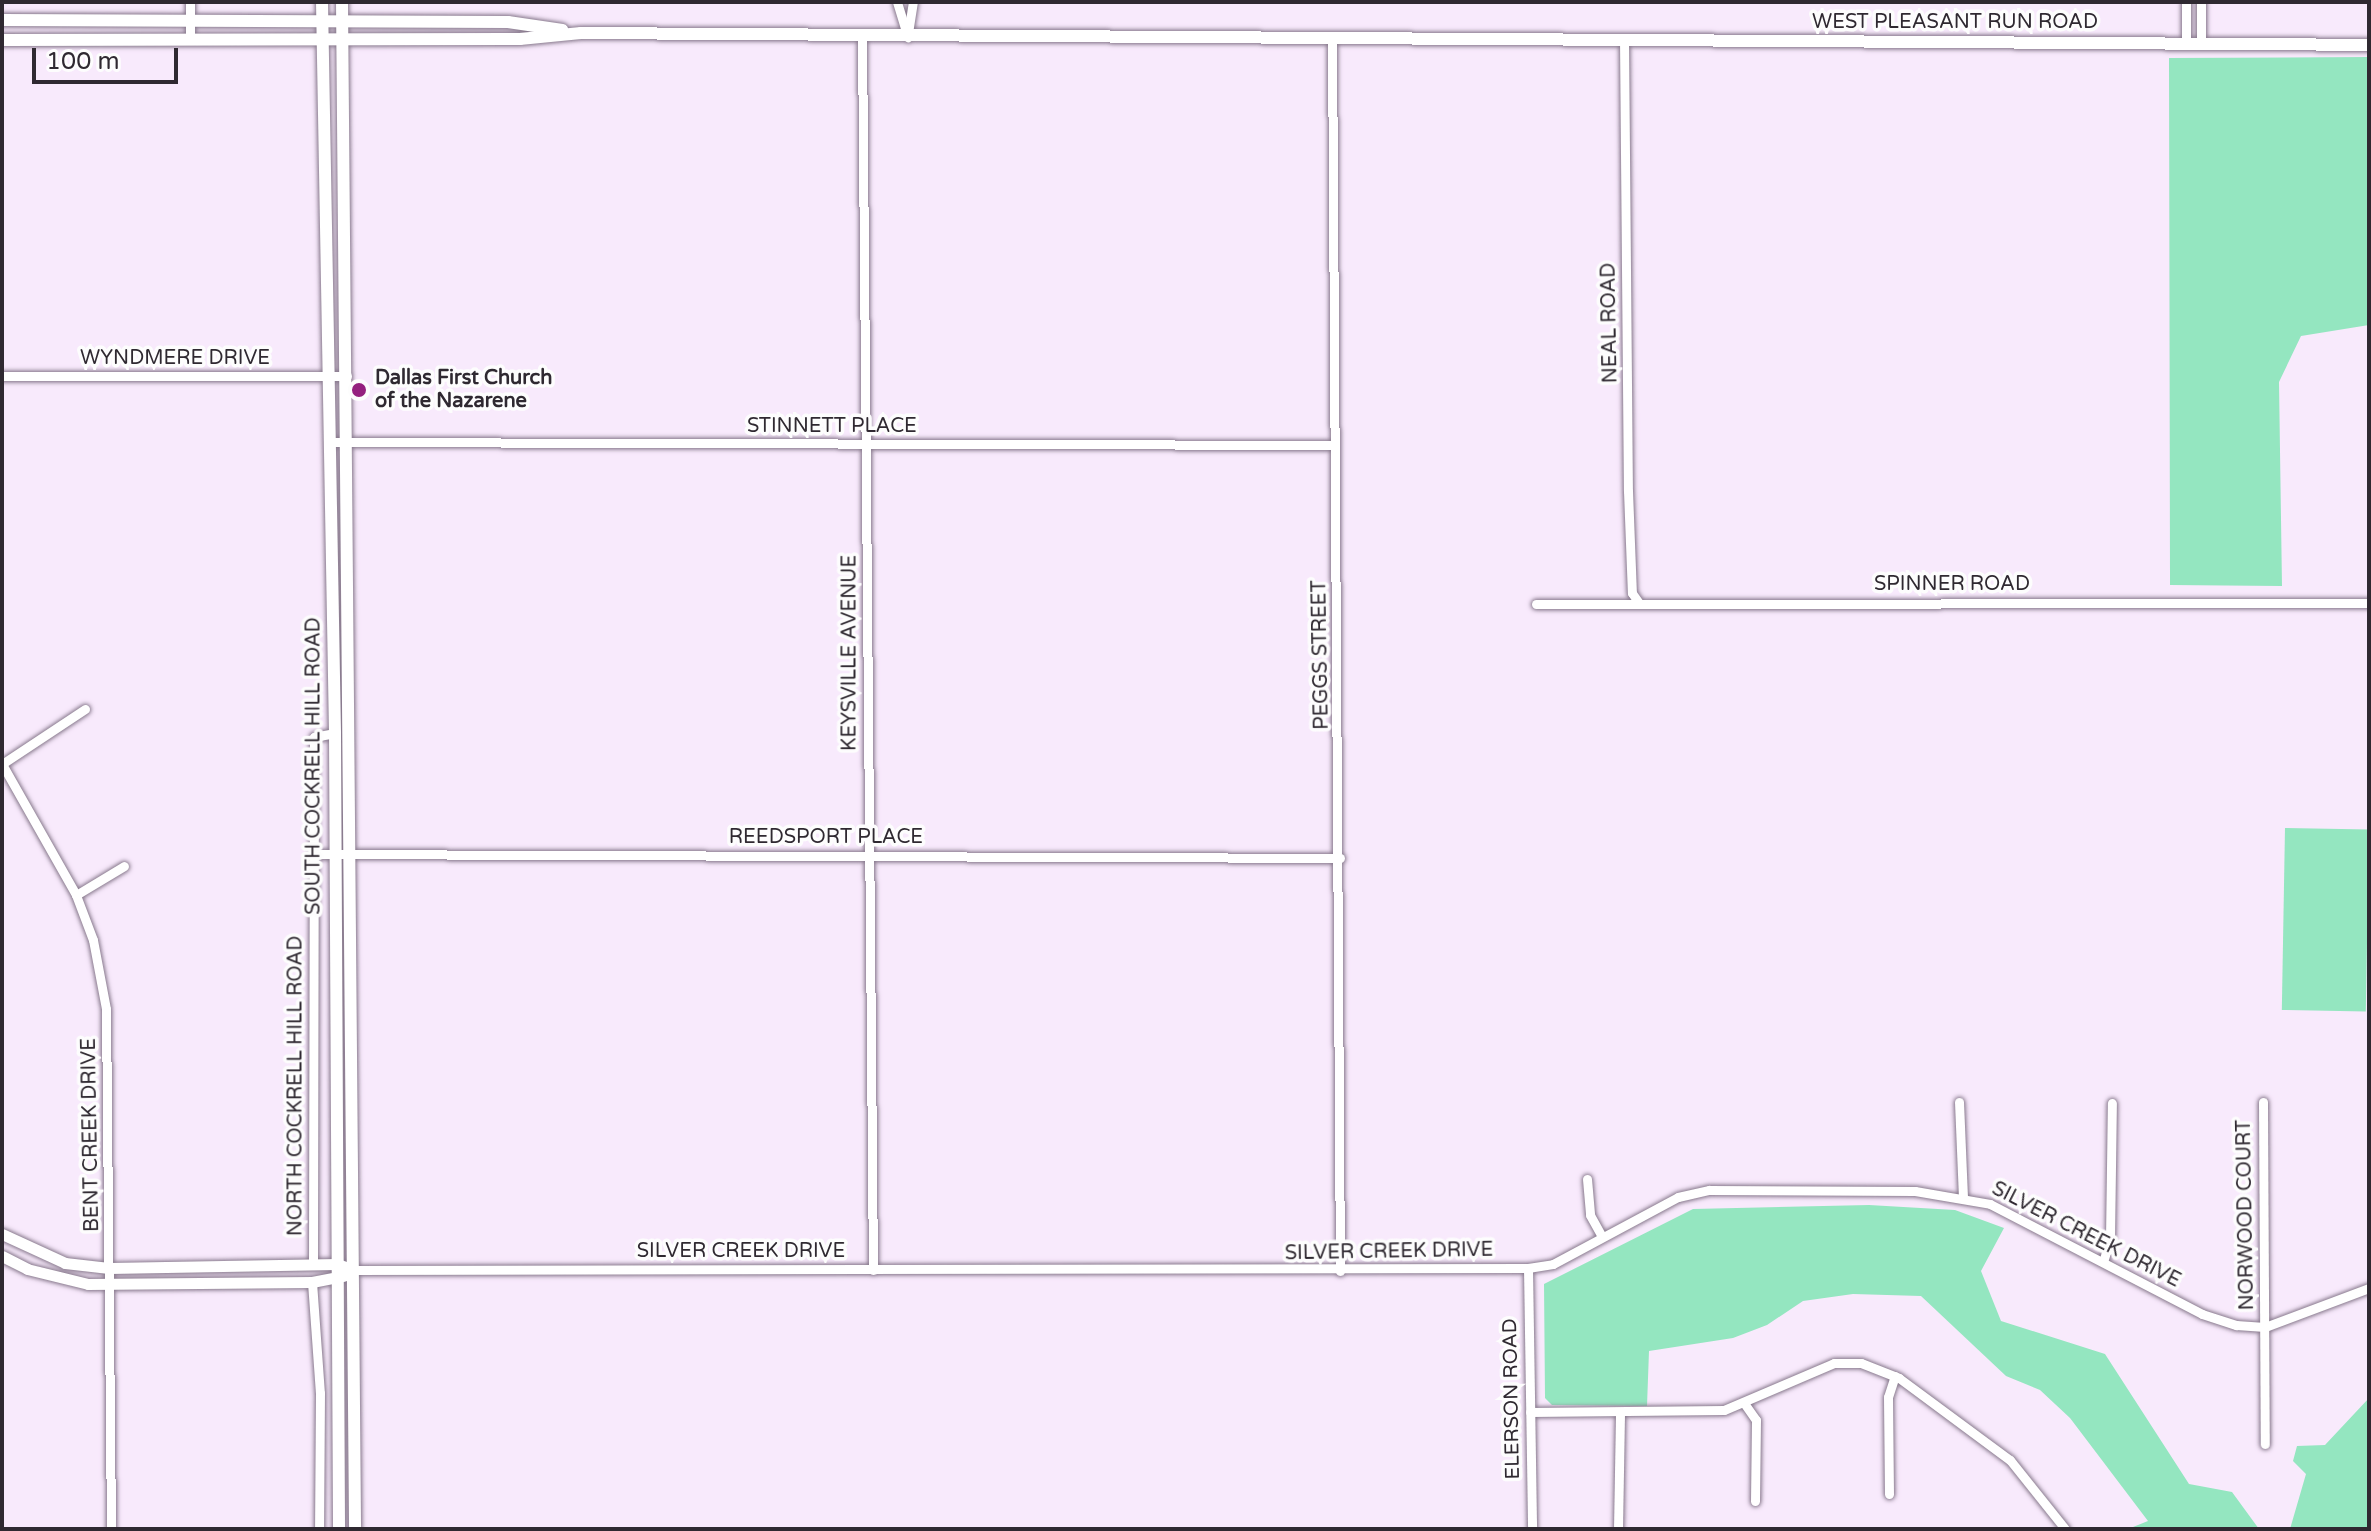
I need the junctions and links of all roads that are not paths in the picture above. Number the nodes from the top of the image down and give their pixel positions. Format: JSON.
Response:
{"nodes":[{"id":1,"x":190,"y":2,"type":"edge"},
{"id":2,"x":322,"y":2,"type":"edge"},
{"id":3,"x":342,"y":2,"type":"edge"},
{"id":4,"x":897,"y":2,"type":"edge"},
{"id":5,"x":913,"y":2,"type":"edge"},
{"id":6,"x":2186,"y":2,"type":"edge"},
{"id":7,"x":2201,"y":2,"type":"edge"},
{"id":8,"x":189,"y":19,"type":"junction"},
{"id":9,"x":322,"y":19,"type":"junction"},
{"id":10,"x":2,"y":20,"type":"edge"},
{"id":11,"x":342,"y":20,"type":"junction"},
{"id":12,"x":581,"y":33,"type":"junction"},
{"id":13,"x":862,"y":37,"type":"junction"},
{"id":14,"x":908,"y":37,"type":"junction"},
{"id":15,"x":1332,"y":38,"type":"junction"},
{"id":16,"x":190,"y":39,"type":"junction"},
{"id":17,"x":1624,"y":39,"type":"junction"},
{"id":18,"x":2,"y":40,"type":"edge"},
{"id":19,"x":322,"y":40,"type":"junction"},
{"id":20,"x":342,"y":40,"type":"junction"},
{"id":21,"x":2186,"y":44,"type":"junction"},
{"id":22,"x":2201,"y":44,"type":"junction"},
{"id":23,"x":2369,"y":45,"type":"edge"},
{"id":24,"x":2,"y":376,"type":"edge"},
{"id":25,"x":330,"y":376,"type":"junction"},
{"id":26,"x":347,"y":376,"type":"junction"},
{"id":27,"x":331,"y":442,"type":"junction"},
{"id":28,"x":349,"y":442,"type":"junction"},
{"id":29,"x":866,"y":444,"type":"junction"},
{"id":30,"x":1333,"y":445,"type":"junction"},
{"id":31,"x":1639,"y":603,"type":"junction"},
{"id":32,"x":2369,"y":603,"type":"edge"},
{"id":33,"x":1536,"y":604,"type":"dead end"},
{"id":34,"x":85,"y":709,"type":"dead end"},
{"id":35,"x":335,"y":733,"type":"junction"},
{"id":36,"x":2,"y":764,"type":"edge"},
{"id":37,"x":313,"y":854,"type":"junction"},
{"id":38,"x":335,"y":854,"type":"junction"},
{"id":39,"x":352,"y":854,"type":"junction"},
{"id":40,"x":869,"y":855,"type":"junction"},
{"id":41,"x":1340,"y":858,"type":"junction"},
{"id":42,"x":124,"y":866,"type":"dead end"},
{"id":43,"x":76,"y":895,"type":"junction"},
{"id":44,"x":335,"y":1029,"type":"junction"},
{"id":45,"x":317,"y":1030,"type":"junction"},
{"id":46,"x":1959,"y":1102,"type":"dead end"},
{"id":47,"x":2263,"y":1102,"type":"dead end"},
{"id":48,"x":2112,"y":1103,"type":"dead end"},
{"id":49,"x":1587,"y":1179,"type":"dead end"},
{"id":50,"x":1963,"y":1197,"type":"junction"},
{"id":51,"x":2,"y":1234,"type":"edge"},
{"id":52,"x":1602,"y":1237,"type":"junction"},
{"id":53,"x":2,"y":1256,"type":"edge"},
{"id":54,"x":2103,"y":1262,"type":"junction"},
{"id":55,"x":313,"y":1264,"type":"junction"},
{"id":56,"x":337,"y":1264,"type":"junction"},
{"id":57,"x":109,"y":1268,"type":"junction"},
{"id":58,"x":1528,"y":1268,"type":"junction"},
{"id":59,"x":354,"y":1270,"type":"junction"},
{"id":60,"x":873,"y":1270,"type":"junction"},
{"id":61,"x":1340,"y":1271,"type":"junction"},
{"id":62,"x":337,"y":1279,"type":"junction"},
{"id":63,"x":312,"y":1282,"type":"junction"},
{"id":64,"x":111,"y":1285,"type":"junction"},
{"id":65,"x":2369,"y":1288,"type":"edge"},
{"id":66,"x":2265,"y":1327,"type":"junction"},
{"id":67,"x":1895,"y":1376,"type":"junction"},
{"id":68,"x":1744,"y":1403,"type":"junction"},
{"id":69,"x":1530,"y":1412,"type":"junction"},
{"id":70,"x":1620,"y":1413,"type":"junction"},
{"id":71,"x":2265,"y":1444,"type":"dead end"},
{"id":72,"x":1889,"y":1494,"type":"dead end"},
{"id":73,"x":1755,"y":1501,"type":"dead end"},
{"id":74,"x":111,"y":1529,"type":"edge"},
{"id":75,"x":319,"y":1529,"type":"edge"},
{"id":76,"x":339,"y":1529,"type":"edge"},
{"id":77,"x":355,"y":1529,"type":"edge"},
{"id":78,"x":1532,"y":1529,"type":"edge"},
{"id":79,"x":1618,"y":1529,"type":"edge"},
{"id":80,"x":2065,"y":1529,"type":"edge"}],
"edges":[{"from":1,"to":8,"type":"street"},
{"from":2,"to":9,"type":"main road","name":"SOUTH COCKRELL HILL ROAD"},
{"from":3,"to":11,"type":"main road","name":"SOUTH COCKRELL HILL ROAD"},
{"from":4,"to":14,"type":"street"},
{"from":5,"to":14,"type":"street"},
{"from":6,"to":21,"type":"street"},
{"from":7,"to":22,"type":"street"},
{"from":8,"to":9,"type":"main road","name":"WEST PLEASANT RUN ROAD"},
{"from":8,"to":10,"type":"main road","name":"WEST PLEASANT RUN ROAD"},
{"from":8,"to":16,"type":"street"},
{"from":9,"to":11,"type":"main road","name":"WEST PLEASANT RUN ROAD"},
{"from":9,"to":19,"type":"main road","name":"SOUTH COCKRELL HILL ROAD"},
{"from":11,"to":12,"type":"main road","name":"WEST PLEASANT RUN ROAD"},
{"from":11,"to":20,"type":"main road","name":"SOUTH COCKRELL HILL ROAD"},
{"from":12,"to":13,"type":"main road","name":"WEST PLEASANT RUN ROAD"},
{"from":12,"to":20,"type":"main road","name":"WEST PLEASANT RUN ROAD"},
{"from":13,"to":14,"type":"main road","name":"WEST PLEASANT RUN ROAD"},
{"from":13,"to":29,"type":"street","name":"KEYSVILLE AVENUE"},
{"from":14,"to":15,"type":"main road","name":"WEST PLEASANT RUN ROAD"},
{"from":15,"to":17,"type":"main road","name":"WEST PLEASANT RUN ROAD"},
{"from":15,"to":30,"type":"street","name":"PEGGS STREET"},
{"from":16,"to":18,"type":"main road","name":"WEST PLEASANT RUN ROAD"},
{"from":16,"to":19,"type":"main road","name":"WEST PLEASANT RUN ROAD"},
{"from":17,"to":21,"type":"main road","name":"WEST PLEASANT RUN ROAD"},
{"from":17,"to":31,"type":"street","name":"NEAL ROAD"},
{"from":19,"to":20,"type":"main road","name":"WEST PLEASANT RUN ROAD"},
{"from":19,"to":25,"type":"main road","name":"SOUTH COCKRELL HILL ROAD"},
{"from":20,"to":26,"type":"main road","name":"SOUTH COCKRELL HILL ROAD"},
{"from":21,"to":22,"type":"main road","name":"WEST PLEASANT RUN ROAD"},
{"from":22,"to":23,"type":"main road","name":"WEST PLEASANT RUN ROAD"},
{"from":24,"to":25,"type":"street","name":"WYNDMERE DRIVE"},
{"from":25,"to":26,"type":"street","name":"WYNDMERE DRIVE"},
{"from":25,"to":27,"type":"main road","name":"SOUTH COCKRELL HILL ROAD"},
{"from":26,"to":28,"type":"main road","name":"SOUTH COCKRELL HILL ROAD"},
{"from":27,"to":28,"type":"street","name":"STINNETT PLACE"},
{"from":27,"to":35,"type":"main road","name":"SOUTH COCKRELL HILL ROAD"},
{"from":28,"to":29,"type":"street","name":"STINNETT PLACE"},
{"from":28,"to":39,"type":"main road","name":"SOUTH COCKRELL HILL ROAD"},
{"from":29,"to":30,"type":"street","name":"STINNETT PLACE"},
{"from":29,"to":40,"type":"street","name":"KEYSVILLE AVENUE"},
{"from":30,"to":41,"type":"street","name":"PEGGS STREET"},
{"from":31,"to":32,"type":"street","name":"SPINNER ROAD"},
{"from":31,"to":33,"type":"street","name":"SPINNER ROAD"},
{"from":34,"to":36,"type":"street"},
{"from":35,"to":37,"type":"street","name":"NORTH COCKRELL HILL ROAD"},
{"from":35,"to":38,"type":"main road","name":"SOUTH COCKRELL HILL ROAD"},
{"from":36,"to":43,"type":"street","name":"BENT CREEK DRIVE"},
{"from":37,"to":38,"type":"street","name":"REEDSPORT PLACE"},
{"from":37,"to":45,"type":"street","name":"NORTH COCKRELL HILL ROAD"},
{"from":38,"to":39,"type":"street","name":"REEDSPORT PLACE"},
{"from":38,"to":44,"type":"main road","name":"SOUTH COCKRELL HILL ROAD"},
{"from":39,"to":40,"type":"street","name":"REEDSPORT PLACE"},
{"from":39,"to":59,"type":"main road","name":"SOUTH COCKRELL HILL ROAD"},
{"from":40,"to":41,"type":"street","name":"REEDSPORT PLACE"},
{"from":40,"to":60,"type":"street","name":"KEYSVILLE AVENUE"},
{"from":41,"to":61,"type":"street","name":"PEGGS STREET"},
{"from":42,"to":43,"type":"street"},
{"from":43,"to":57,"type":"street","name":"BENT CREEK DRIVE"},
{"from":44,"to":45,"type":"street"},
{"from":44,"to":56,"type":"main road","name":"SOUTH COCKRELL HILL ROAD"},
{"from":45,"to":55,"type":"street","name":"NORTH COCKRELL HILL ROAD"},
{"from":46,"to":50,"type":"street"},
{"from":47,"to":66,"type":"street","name":"NORWOOD COURT"},
{"from":48,"to":54,"type":"street"},
{"from":49,"to":52,"type":"street"},
{"from":50,"to":52,"type":"street","name":"SILVER CREEK DRIVE"},
{"from":50,"to":54,"type":"street","name":"SILVER CREEK DRIVE"},
{"from":51,"to":57,"type":"street","name":"SILVER CREEK DRIVE"},
{"from":52,"to":58,"type":"street","name":"SILVER CREEK DRIVE"},
{"from":53,"to":64,"type":"street","name":"SILVER CREEK DRIVE"},
{"from":54,"to":66,"type":"street","name":"SILVER CREEK DRIVE"},
{"from":55,"to":56,"type":"street","name":"SILVER CREEK DRIVE"},
{"from":55,"to":57,"type":"street","name":"SILVER CREEK DRIVE"},
{"from":56,"to":59,"type":"street","name":"SILVER CREEK DRIVE"},
{"from":56,"to":62,"type":"main road","name":"SOUTH COCKRELL HILL ROAD"},
{"from":57,"to":64,"type":"street","name":"BENT CREEK DRIVE"},
{"from":58,"to":61,"type":"street","name":"SILVER CREEK DRIVE"},
{"from":58,"to":69,"type":"street","name":"ELERSON ROAD"},
{"from":59,"to":60,"type":"street","name":"SILVER CREEK DRIVE"},
{"from":59,"to":62,"type":"street","name":"SILVER CREEK DRIVE"},
{"from":59,"to":77,"type":"main road","name":"SOUTH COCKRELL HILL ROAD"},
{"from":60,"to":61,"type":"street","name":"SILVER CREEK DRIVE"},
{"from":62,"to":63,"type":"street","name":"SILVER CREEK DRIVE"},
{"from":62,"to":76,"type":"main road","name":"SOUTH COCKRELL HILL ROAD"},
{"from":63,"to":64,"type":"street","name":"SILVER CREEK DRIVE"},
{"from":63,"to":75,"type":"street"},
{"from":64,"to":74,"type":"street","name":"BENT CREEK DRIVE"},
{"from":65,"to":66,"type":"street"},
{"from":66,"to":71,"type":"street","name":"NORWOOD COURT"},
{"from":67,"to":68,"type":"street"},
{"from":67,"to":72,"type":"street"},
{"from":67,"to":80,"type":"street"},
{"from":68,"to":70,"type":"street"},
{"from":68,"to":73,"type":"street"},
{"from":69,"to":70,"type":"street"},
{"from":69,"to":78,"type":"street","name":"ELERSON ROAD"},
{"from":70,"to":79,"type":"street"}]}
